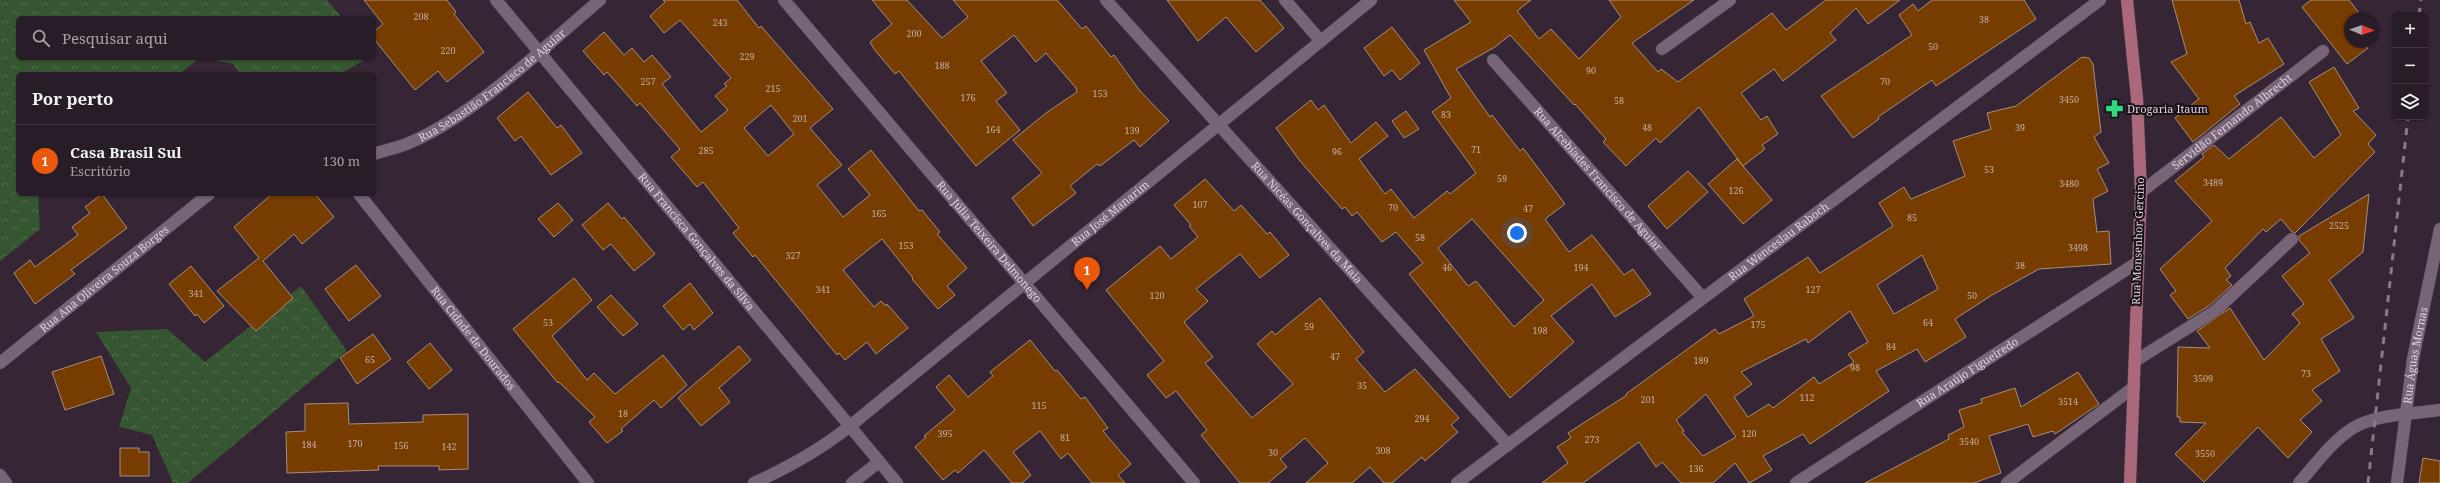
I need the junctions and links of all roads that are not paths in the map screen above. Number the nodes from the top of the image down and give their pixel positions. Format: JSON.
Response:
{"nodes":[{"id":1,"x":496,"y":0,"type":"edge"},
{"id":2,"x":600,"y":0,"type":"edge"},
{"id":3,"x":784,"y":0,"type":"edge"},
{"id":4,"x":1106,"y":0,"type":"edge"},
{"id":5,"x":1285,"y":0,"type":"edge"},
{"id":6,"x":1371,"y":0,"type":"edge"},
{"id":7,"x":1730,"y":0,"type":"edge"},
{"id":8,"x":2100,"y":0,"type":"edge"},
{"id":9,"x":2127,"y":0,"type":"edge"},
{"id":10,"x":1321,"y":41,"type":"junction"},
{"id":11,"x":1662,"y":48,"type":"dead end"},
{"id":12,"x":538,"y":51,"type":"junction"},
{"id":13,"x":2323,"y":51,"type":"dead end"},
{"id":14,"x":1493,"y":60,"type":"dead end"},
{"id":15,"x":1219,"y":125,"type":"junction"},
{"id":16,"x":376,"y":153,"type":"edge"},
{"id":17,"x":2141,"y":192,"type":"junction"},
{"id":18,"x":207,"y":196,"type":"edge"},
{"id":19,"x":361,"y":196,"type":"edge"},
{"id":20,"x":2440,"y":229,"type":"edge"},
{"id":21,"x":2292,"y":239,"type":"dead end"},
{"id":22,"x":2138,"y":262,"type":"junction"},
{"id":23,"x":1025,"y":284,"type":"junction"},
{"id":24,"x":1703,"y":298,"type":"junction"},
{"id":25,"x":2135,"y":361,"type":"junction"},
{"id":26,"x":0,"y":363,"type":"edge"},
{"id":27,"x":2134,"y":387,"type":"junction"},
{"id":28,"x":2440,"y":410,"type":"edge"},
{"id":29,"x":2406,"y":415,"type":"junction"},
{"id":30,"x":850,"y":426,"type":"junction"},
{"id":31,"x":1508,"y":444,"type":"junction"},
{"id":32,"x":879,"y":462,"type":"junction"},
{"id":33,"x":0,"y":475,"type":"edge"},
{"id":34,"x":6,"y":483,"type":"edge"},
{"id":35,"x":588,"y":483,"type":"edge"},
{"id":36,"x":754,"y":483,"type":"edge"},
{"id":37,"x":852,"y":483,"type":"edge"},
{"id":38,"x":897,"y":483,"type":"edge"},
{"id":39,"x":1194,"y":483,"type":"edge"},
{"id":40,"x":1457,"y":483,"type":"edge"},
{"id":41,"x":1796,"y":483,"type":"edge"},
{"id":42,"x":2007,"y":483,"type":"edge"},
{"id":43,"x":2130,"y":483,"type":"edge"},
{"id":44,"x":2299,"y":483,"type":"edge"},
{"id":45,"x":2397,"y":483,"type":"edge"}],
"edges":[{"from":1,"to":12,"type":"street","name":"Rua Francisca Gonçalves da Silva"},
{"from":2,"to":12,"type":"street","name":"Rua Sebastião Francisco de Aguiar"},
{"from":3,"to":23,"type":"street","name":"Rua Júlia Teixeira Delmonego"},
{"from":4,"to":15,"type":"street","name":"Rua Nicéas Gonçalves da Maia"},
{"from":5,"to":10,"type":"street"},
{"from":6,"to":10,"type":"street","name":"Rua José Manarim"},
{"from":7,"to":11,"type":"street"},
{"from":8,"to":24,"type":"street","name":"Rua Wenceslau Raboch"},
{"from":9,"to":17,"type":"main road","name":"Rua Monsenhor Gercino"},
{"from":10,"to":15,"type":"street","name":"Rua José Manarim"},
{"from":12,"to":16,"type":"street","name":"Rua Sebastião Francisco de Aguiar"},
{"from":12,"to":30,"type":"street","name":"Rua Francisca Gonçalves da Silva"},
{"from":13,"to":17,"type":"street","name":"Servidão Fernando Albrecht"},
{"from":14,"to":24,"type":"street","name":"Rua Alcebíades Francisco de Aguiar"},
{"from":15,"to":23,"type":"street","name":"Rua José Manarim"},
{"from":15,"to":31,"type":"street","name":"Rua Nicéas Gonçalves da Maia"},
{"from":17,"to":22,"type":"main road","name":"Rua Monsenhor Gercino"},
{"from":18,"to":26,"type":"street","name":"Rua Ana Oliveira Souza Borges"},
{"from":19,"to":35,"type":"street","name":"Rua Cidade de Dourados"},
{"from":20,"to":29,"type":"street","name":"Rua Águas Mornas"},
{"from":21,"to":25,"type":"street"},
{"from":22,"to":25,"type":"main road","name":"Rua Monsenhor Gercino"},
{"from":22,"to":41,"type":"street","name":"Rua Araújo Figueiredo"},
{"from":23,"to":30,"type":"street","name":"Rua José Manarim"},
{"from":23,"to":39,"type":"street","name":"Rua Júlia Teixeira Delmonego"},
{"from":24,"to":31,"type":"street","name":"Rua Wenceslau Raboch"},
{"from":25,"to":27,"type":"main road","name":"Rua Monsenhor Gercino"},
{"from":27,"to":42,"type":"street"},
{"from":27,"to":43,"type":"main road","name":"Rua Monsenhor Gercino"},
{"from":28,"to":29,"type":"street"},
{"from":29,"to":44,"type":"street"},
{"from":29,"to":45,"type":"street","name":"Rua Águas Mornas"},
{"from":30,"to":32,"type":"street","name":"Rua Francisca Gonçalves da Silva"},
{"from":30,"to":36,"type":"street","name":"Rua José Manarim"},
{"from":31,"to":40,"type":"street","name":"Rua Wenceslau Raboch"},
{"from":32,"to":37,"type":"street"},
{"from":32,"to":38,"type":"street","name":"Rua Francisca Gonçalves da Silva"},
{"from":33,"to":34,"type":"street"}]}
